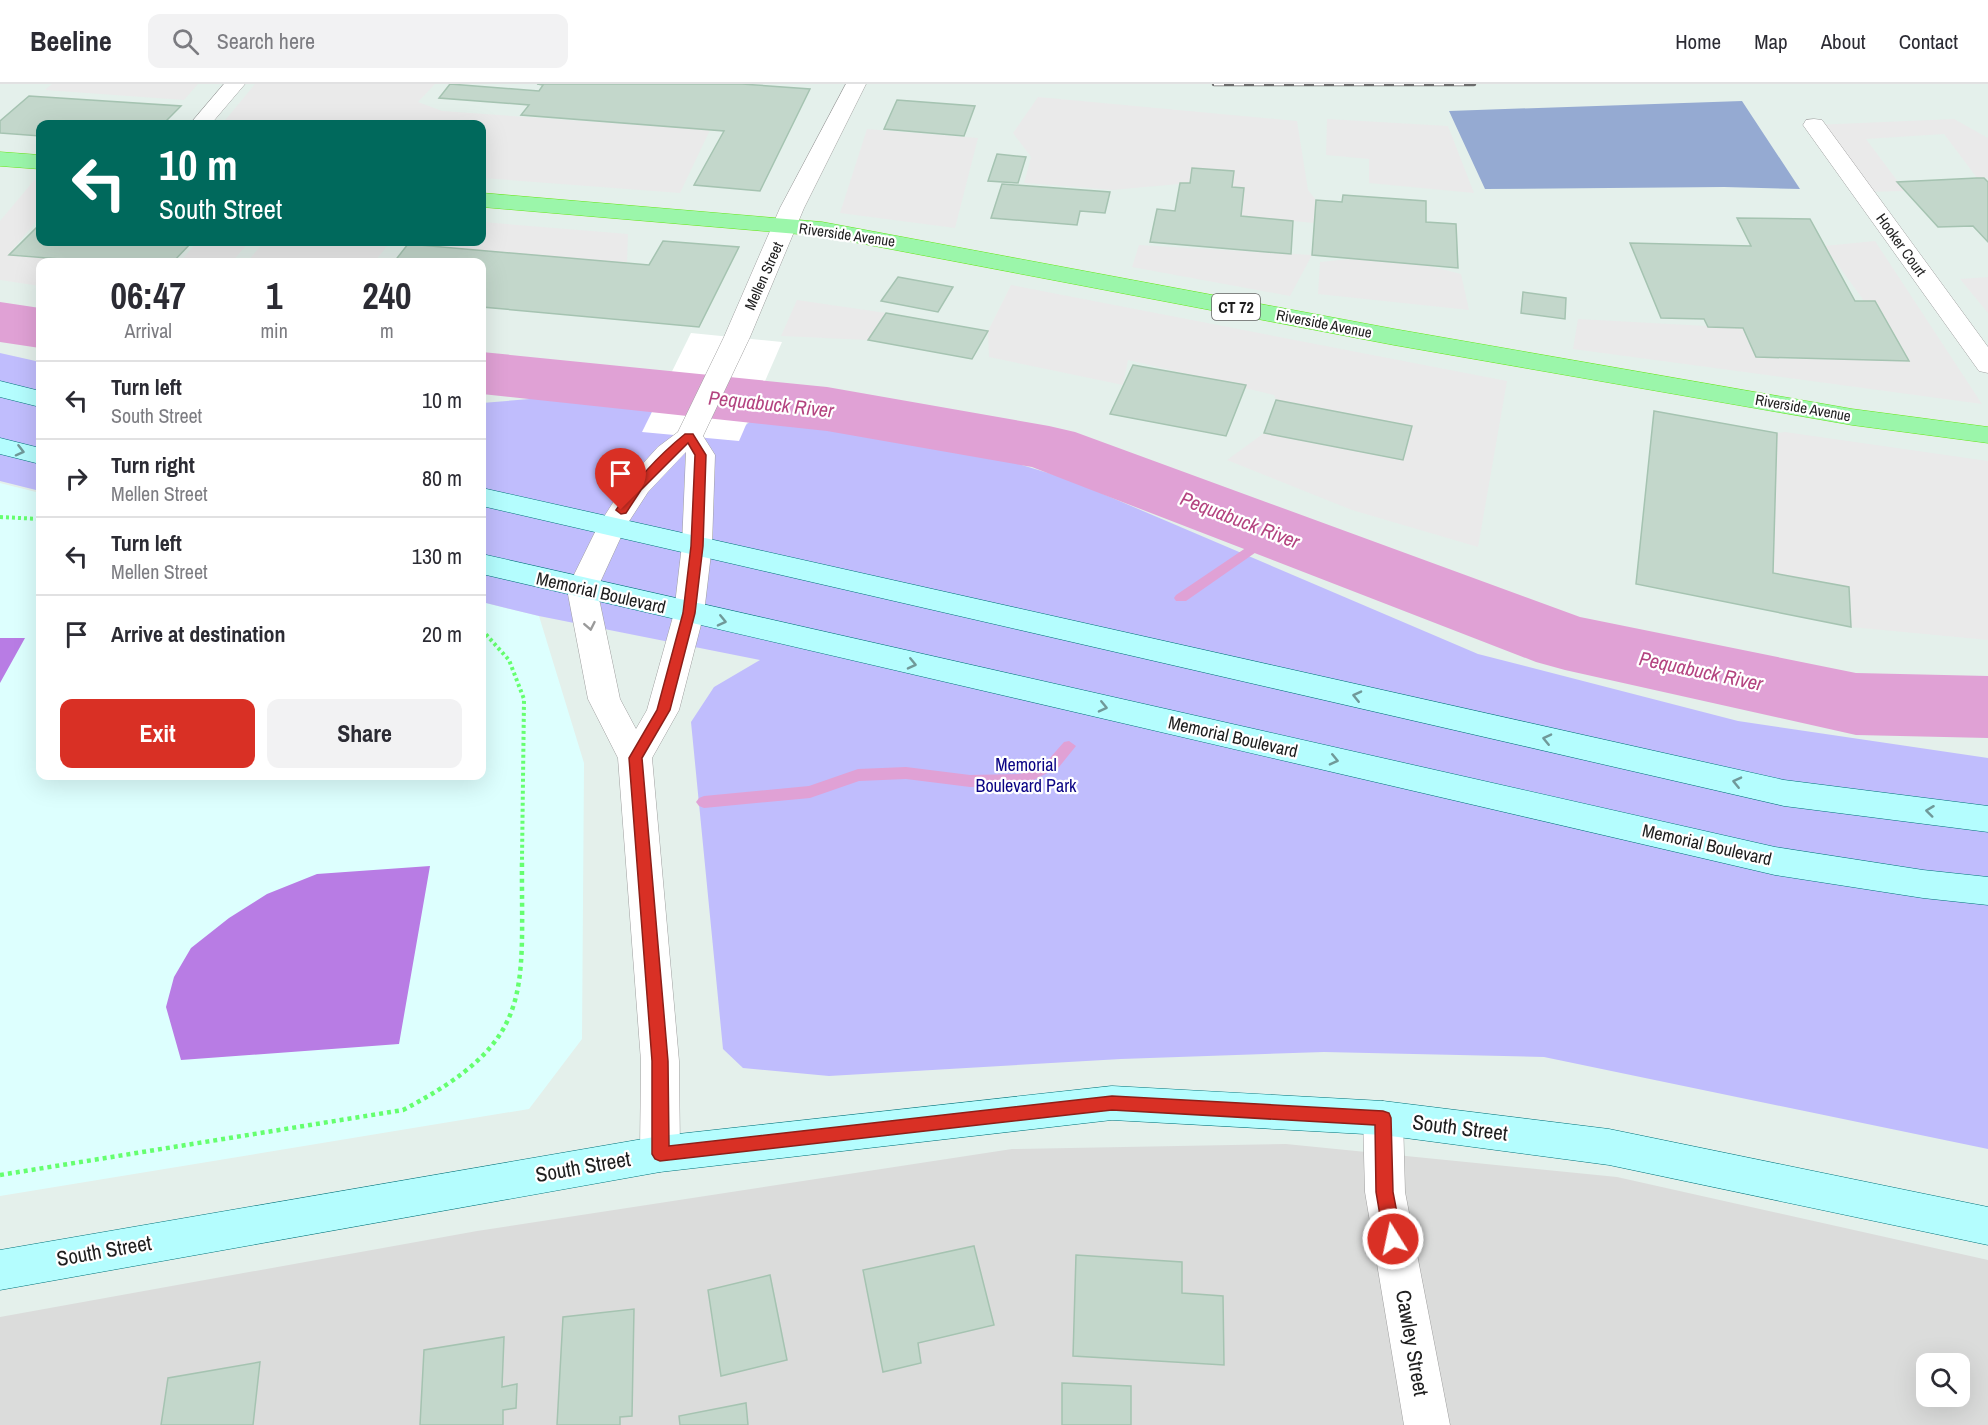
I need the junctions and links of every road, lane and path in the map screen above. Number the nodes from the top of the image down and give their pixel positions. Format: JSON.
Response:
{"nodes":[{"id":1,"x":235,"y":84,"type":"edge"},
{"id":2,"x":856,"y":84,"type":"edge"},
{"id":3,"x":204,"y":120,"type":"edge"},
{"id":4,"x":1814,"y":125,"type":"dead end"},
{"id":5,"x":0,"y":159,"type":"edge"},
{"id":6,"x":36,"y":162,"type":"edge"},
{"id":7,"x":486,"y":200,"type":"edge"},
{"id":8,"x":785,"y":226,"type":"junction"},
{"id":9,"x":1988,"y":365,"type":"edge"},
{"id":10,"x":0,"y":389,"type":"edge"},
{"id":11,"x":36,"y":398,"type":"edge"},
{"id":12,"x":1988,"y":435,"type":"edge"},
{"id":13,"x":689,"y":436,"type":"junction"},
{"id":14,"x":0,"y":446,"type":"edge"},
{"id":15,"x":36,"y":455,"type":"edge"},
{"id":16,"x":486,"y":498,"type":"edge"},
{"id":17,"x":0,"y":518,"type":"edge"},
{"id":18,"x":36,"y":519,"type":"edge"},
{"id":19,"x":612,"y":526,"type":"junction"},
{"id":20,"x":697,"y":546,"type":"junction"},
{"id":21,"x":486,"y":565,"type":"edge"},
{"id":22,"x":582,"y":589,"type":"junction"},
{"id":23,"x":689,"y":613,"type":"junction"},
{"id":24,"x":486,"y":634,"type":"edge"},
{"id":25,"x":635,"y":758,"type":"junction"},
{"id":26,"x":1988,"y":819,"type":"edge"},
{"id":27,"x":1988,"y":891,"type":"edge"},
{"id":28,"x":1383,"y":1118,"type":"junction"},
{"id":29,"x":660,"y":1154,"type":"junction"},
{"id":30,"x":0,"y":1175,"type":"edge"},
{"id":31,"x":1988,"y":1226,"type":"edge"},
{"id":32,"x":0,"y":1270,"type":"edge"},
{"id":33,"x":1427,"y":1425,"type":"edge"}],
"edges":[{"from":1,"to":3,"type":"street"},
{"from":2,"to":8,"type":"street","name":"Mellen Street"},
{"from":4,"to":9,"type":"street","name":"Hooker Court"},
{"from":5,"to":6,"type":"highway"},
{"from":7,"to":8,"type":"highway","name":"Riverside Avenue","number":"CT 72"},
{"from":8,"to":12,"type":"highway","name":"Riverside Avenue","number":"CT 72"},
{"from":8,"to":13,"type":"street","name":"Mellen Street"},
{"from":10,"to":11,"type":"main road"},
{"from":13,"to":19,"type":"street","name":"Mellen Street"},
{"from":13,"to":20,"type":"street"},
{"from":14,"to":15,"type":"main road","one_way":true},
{"from":16,"to":19,"type":"main road"},
{"from":17,"to":18,"type":"path"},
{"from":19,"to":20,"type":"main road"},
{"from":19,"to":22,"type":"street","name":"Mellen Street"},
{"from":20,"to":23,"type":"street"},
{"from":26,"to":20,"type":"main road","one_way":true},
{"from":21,"to":22,"type":"main road","name":"Memorial Boulevard"},
{"from":22,"to":23,"type":"main road","name":"Memorial Boulevard"},
{"from":22,"to":25,"type":"street","one_way":true},
{"from":23,"to":25,"type":"street"},
{"from":23,"to":27,"type":"main road","name":"Memorial Boulevard","one_way":true},
{"from":24,"to":30,"type":"path"},
{"from":25,"to":29,"type":"street"},
{"from":28,"to":29,"type":"main road","name":"South Street"},
{"from":28,"to":31,"type":"main road","name":"South Street"},
{"from":28,"to":33,"type":"street","name":"Cawley Street"},
{"from":29,"to":32,"type":"main road","name":"South Street"}]}
